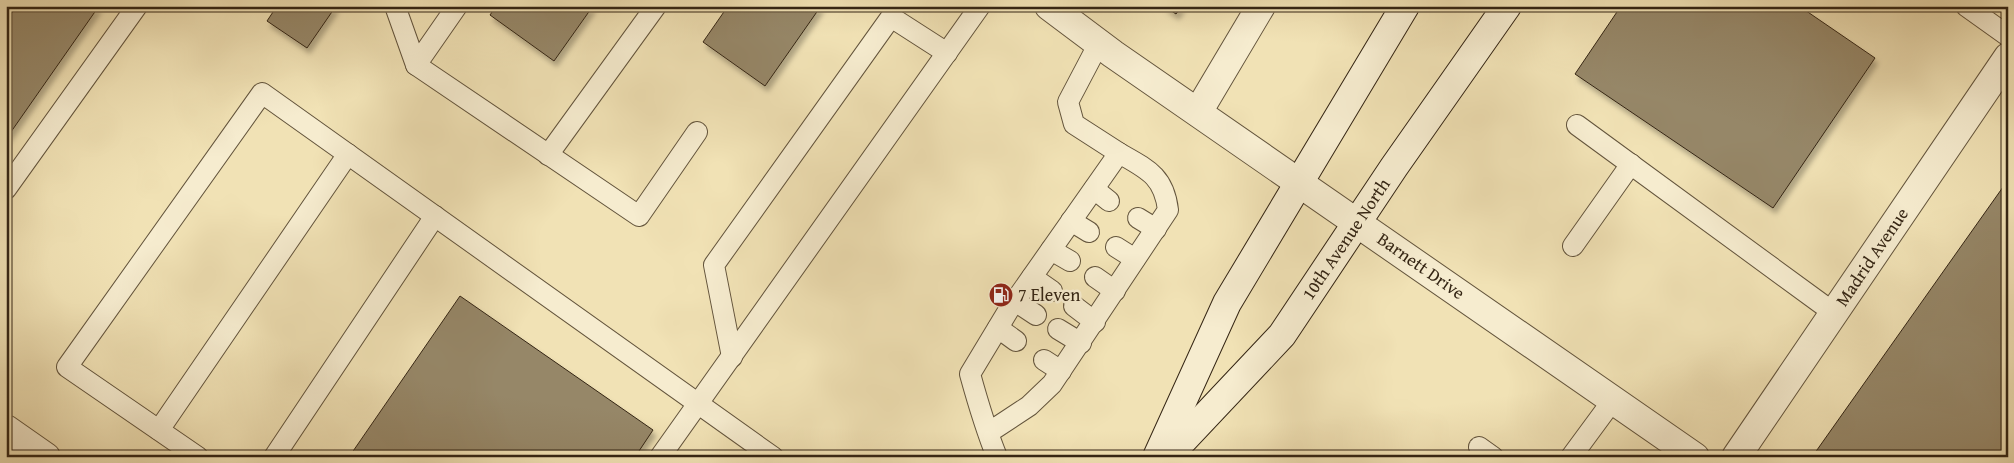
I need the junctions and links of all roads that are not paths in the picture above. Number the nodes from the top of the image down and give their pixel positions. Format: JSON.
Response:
{"nodes":[{"id":1,"x":137,"y":6,"type":"edge"},
{"id":2,"x":395,"y":6,"type":"edge"},
{"id":3,"x":457,"y":6,"type":"edge"},
{"id":4,"x":656,"y":6,"type":"edge"},
{"id":5,"x":980,"y":6,"type":"edge"},
{"id":6,"x":1049,"y":6,"type":"edge"},
{"id":7,"x":1261,"y":6,"type":"edge"},
{"id":8,"x":1405,"y":6,"type":"edge"},
{"id":9,"x":1507,"y":6,"type":"edge"},
{"id":10,"x":1966,"y":6,"type":"edge"},
{"id":11,"x":2008,"y":36,"type":"edge"},
{"id":12,"x":1099,"y":43,"type":"junction"},
{"id":13,"x":947,"y":53,"type":"junction"},
{"id":14,"x":2008,"y":57,"type":"edge"},
{"id":15,"x":416,"y":65,"type":"junction"},
{"id":16,"x":1198,"y":112,"type":"junction"},
{"id":17,"x":1577,"y":125,"type":"dead end"},
{"id":18,"x":697,"y":132,"type":"dead end"},
{"id":19,"x":348,"y":154,"type":"junction"},
{"id":20,"x":1119,"y":154,"type":"junction"},
{"id":21,"x":548,"y":155,"type":"junction"},
{"id":22,"x":1631,"y":164,"type":"junction"},
{"id":23,"x":1300,"y":182,"type":"junction"},
{"id":24,"x":6,"y":189,"type":"edge"},
{"id":25,"x":436,"y":216,"type":"junction"},
{"id":26,"x":1138,"y":218,"type":"dead end"},
{"id":27,"x":1071,"y":221,"type":"junction"},
{"id":28,"x":1357,"y":222,"type":"junction"},
{"id":29,"x":1156,"y":229,"type":"junction"},
{"id":30,"x":1089,"y":232,"type":"dead end"},
{"id":31,"x":1573,"y":246,"type":"dead end"},
{"id":32,"x":1116,"y":247,"type":"dead end"},
{"id":33,"x":1051,"y":250,"type":"junction"},
{"id":34,"x":1135,"y":259,"type":"junction"},
{"id":35,"x":1070,"y":261,"type":"dead end"},
{"id":36,"x":1032,"y":277,"type":"junction"},
{"id":37,"x":1095,"y":277,"type":"dead end"},
{"id":38,"x":1052,"y":291,"type":"dead end"},
{"id":39,"x":1115,"y":291,"type":"junction"},
{"id":40,"x":1015,"y":301,"type":"junction"},
{"id":41,"x":1074,"y":306,"type":"dead end"},
{"id":42,"x":1834,"y":313,"type":"junction"},
{"id":43,"x":1036,"y":314,"type":"dead end"},
{"id":44,"x":1095,"y":322,"type":"junction"},
{"id":45,"x":998,"y":328,"type":"junction"},
{"id":46,"x":1058,"y":329,"type":"dead end"},
{"id":47,"x":1016,"y":341,"type":"dead end"},
{"id":48,"x":1081,"y":343,"type":"junction"},
{"id":49,"x":732,"y":357,"type":"junction"},
{"id":50,"x":1044,"y":360,"type":"dead end"},
{"id":51,"x":1061,"y":371,"type":"junction"},
{"id":52,"x":1613,"y":400,"type":"junction"},
{"id":53,"x":698,"y":403,"type":"junction"},
{"id":54,"x":159,"y":430,"type":"junction"},
{"id":55,"x":988,"y":433,"type":"junction"},
{"id":56,"x":749,"y":450,"type":"edge"},
{"id":57,"x":198,"y":457,"type":"edge"},
{"id":58,"x":274,"y":457,"type":"edge"},
{"id":59,"x":660,"y":457,"type":"edge"},
{"id":60,"x":773,"y":457,"type":"edge"},
{"id":61,"x":997,"y":457,"type":"edge"},
{"id":62,"x":1157,"y":457,"type":"edge"},
{"id":63,"x":1167,"y":457,"type":"edge"},
{"id":64,"x":1571,"y":457,"type":"edge"},
{"id":65,"x":1696,"y":457,"type":"edge"},
{"id":66,"x":1736,"y":457,"type":"edge"}],
"edges":[{"from":1,"to":24,"type":"lane"},
{"from":2,"to":15,"type":"lane"},
{"from":3,"to":15,"type":"lane"},
{"from":4,"to":21,"type":"lane"},
{"from":5,"to":13,"type":"lane"},
{"from":6,"to":12,"type":"street","name":"Barnett Drive"},
{"from":7,"to":16,"type":"street"},
{"from":8,"to":23,"type":"street"},
{"from":9,"to":28,"type":"street","name":"10th Avenue North"},
{"from":10,"to":11,"type":"lane"},
{"from":12,"to":16,"type":"street","name":"Barnett Drive"},
{"from":12,"to":20,"type":"lane"},
{"from":13,"to":49,"type":"lane"},
{"from":13,"to":49,"type":"lane"},
{"from":14,"to":42,"type":"street","name":"Madrid Avenue"},
{"from":15,"to":21,"type":"lane"},
{"from":16,"to":23,"type":"street","name":"Barnett Drive"},
{"from":17,"to":22,"type":"lane"},
{"from":18,"to":21,"type":"lane"},
{"from":19,"to":25,"type":"lane"},
{"from":19,"to":54,"type":"lane"},
{"from":19,"to":54,"type":"lane"},
{"from":20,"to":27,"type":"lane"},
{"from":20,"to":29,"type":"lane"},
{"from":22,"to":31,"type":"lane"},
{"from":22,"to":42,"type":"lane"},
{"from":23,"to":28,"type":"street","name":"Barnett Drive"},
{"from":23,"to":62,"type":"street"},
{"from":25,"to":53,"type":"lane"},
{"from":25,"to":58,"type":"lane"},
{"from":26,"to":29,"type":"lane"},
{"from":27,"to":30,"type":"lane"},
{"from":27,"to":33,"type":"lane"},
{"from":28,"to":52,"type":"street","name":"Barnett Drive"},
{"from":28,"to":63,"type":"street","name":"10th Avenue North"},
{"from":29,"to":34,"type":"lane"},
{"from":32,"to":34,"type":"lane"},
{"from":33,"to":35,"type":"lane"},
{"from":33,"to":36,"type":"lane"},
{"from":34,"to":39,"type":"lane"},
{"from":36,"to":38,"type":"lane"},
{"from":36,"to":40,"type":"lane"},
{"from":37,"to":39,"type":"lane"},
{"from":39,"to":44,"type":"lane"},
{"from":40,"to":43,"type":"lane"},
{"from":40,"to":45,"type":"lane"},
{"from":41,"to":44,"type":"lane"},
{"from":42,"to":66,"type":"street","name":"Madrid Avenue"},
{"from":44,"to":48,"type":"lane"},
{"from":45,"to":47,"type":"lane"},
{"from":45,"to":55,"type":"lane"},
{"from":46,"to":48,"type":"lane"},
{"from":48,"to":51,"type":"lane"},
{"from":49,"to":53,"type":"lane"},
{"from":50,"to":51,"type":"lane"},
{"from":51,"to":55,"type":"lane"},
{"from":52,"to":64,"type":"lane"},
{"from":52,"to":65,"type":"street","name":"Barnett Drive"},
{"from":53,"to":56,"type":"lane"},
{"from":53,"to":59,"type":"lane"},
{"from":54,"to":57,"type":"lane"},
{"from":55,"to":61,"type":"lane"},
{"from":56,"to":60,"type":"lane"}]}
